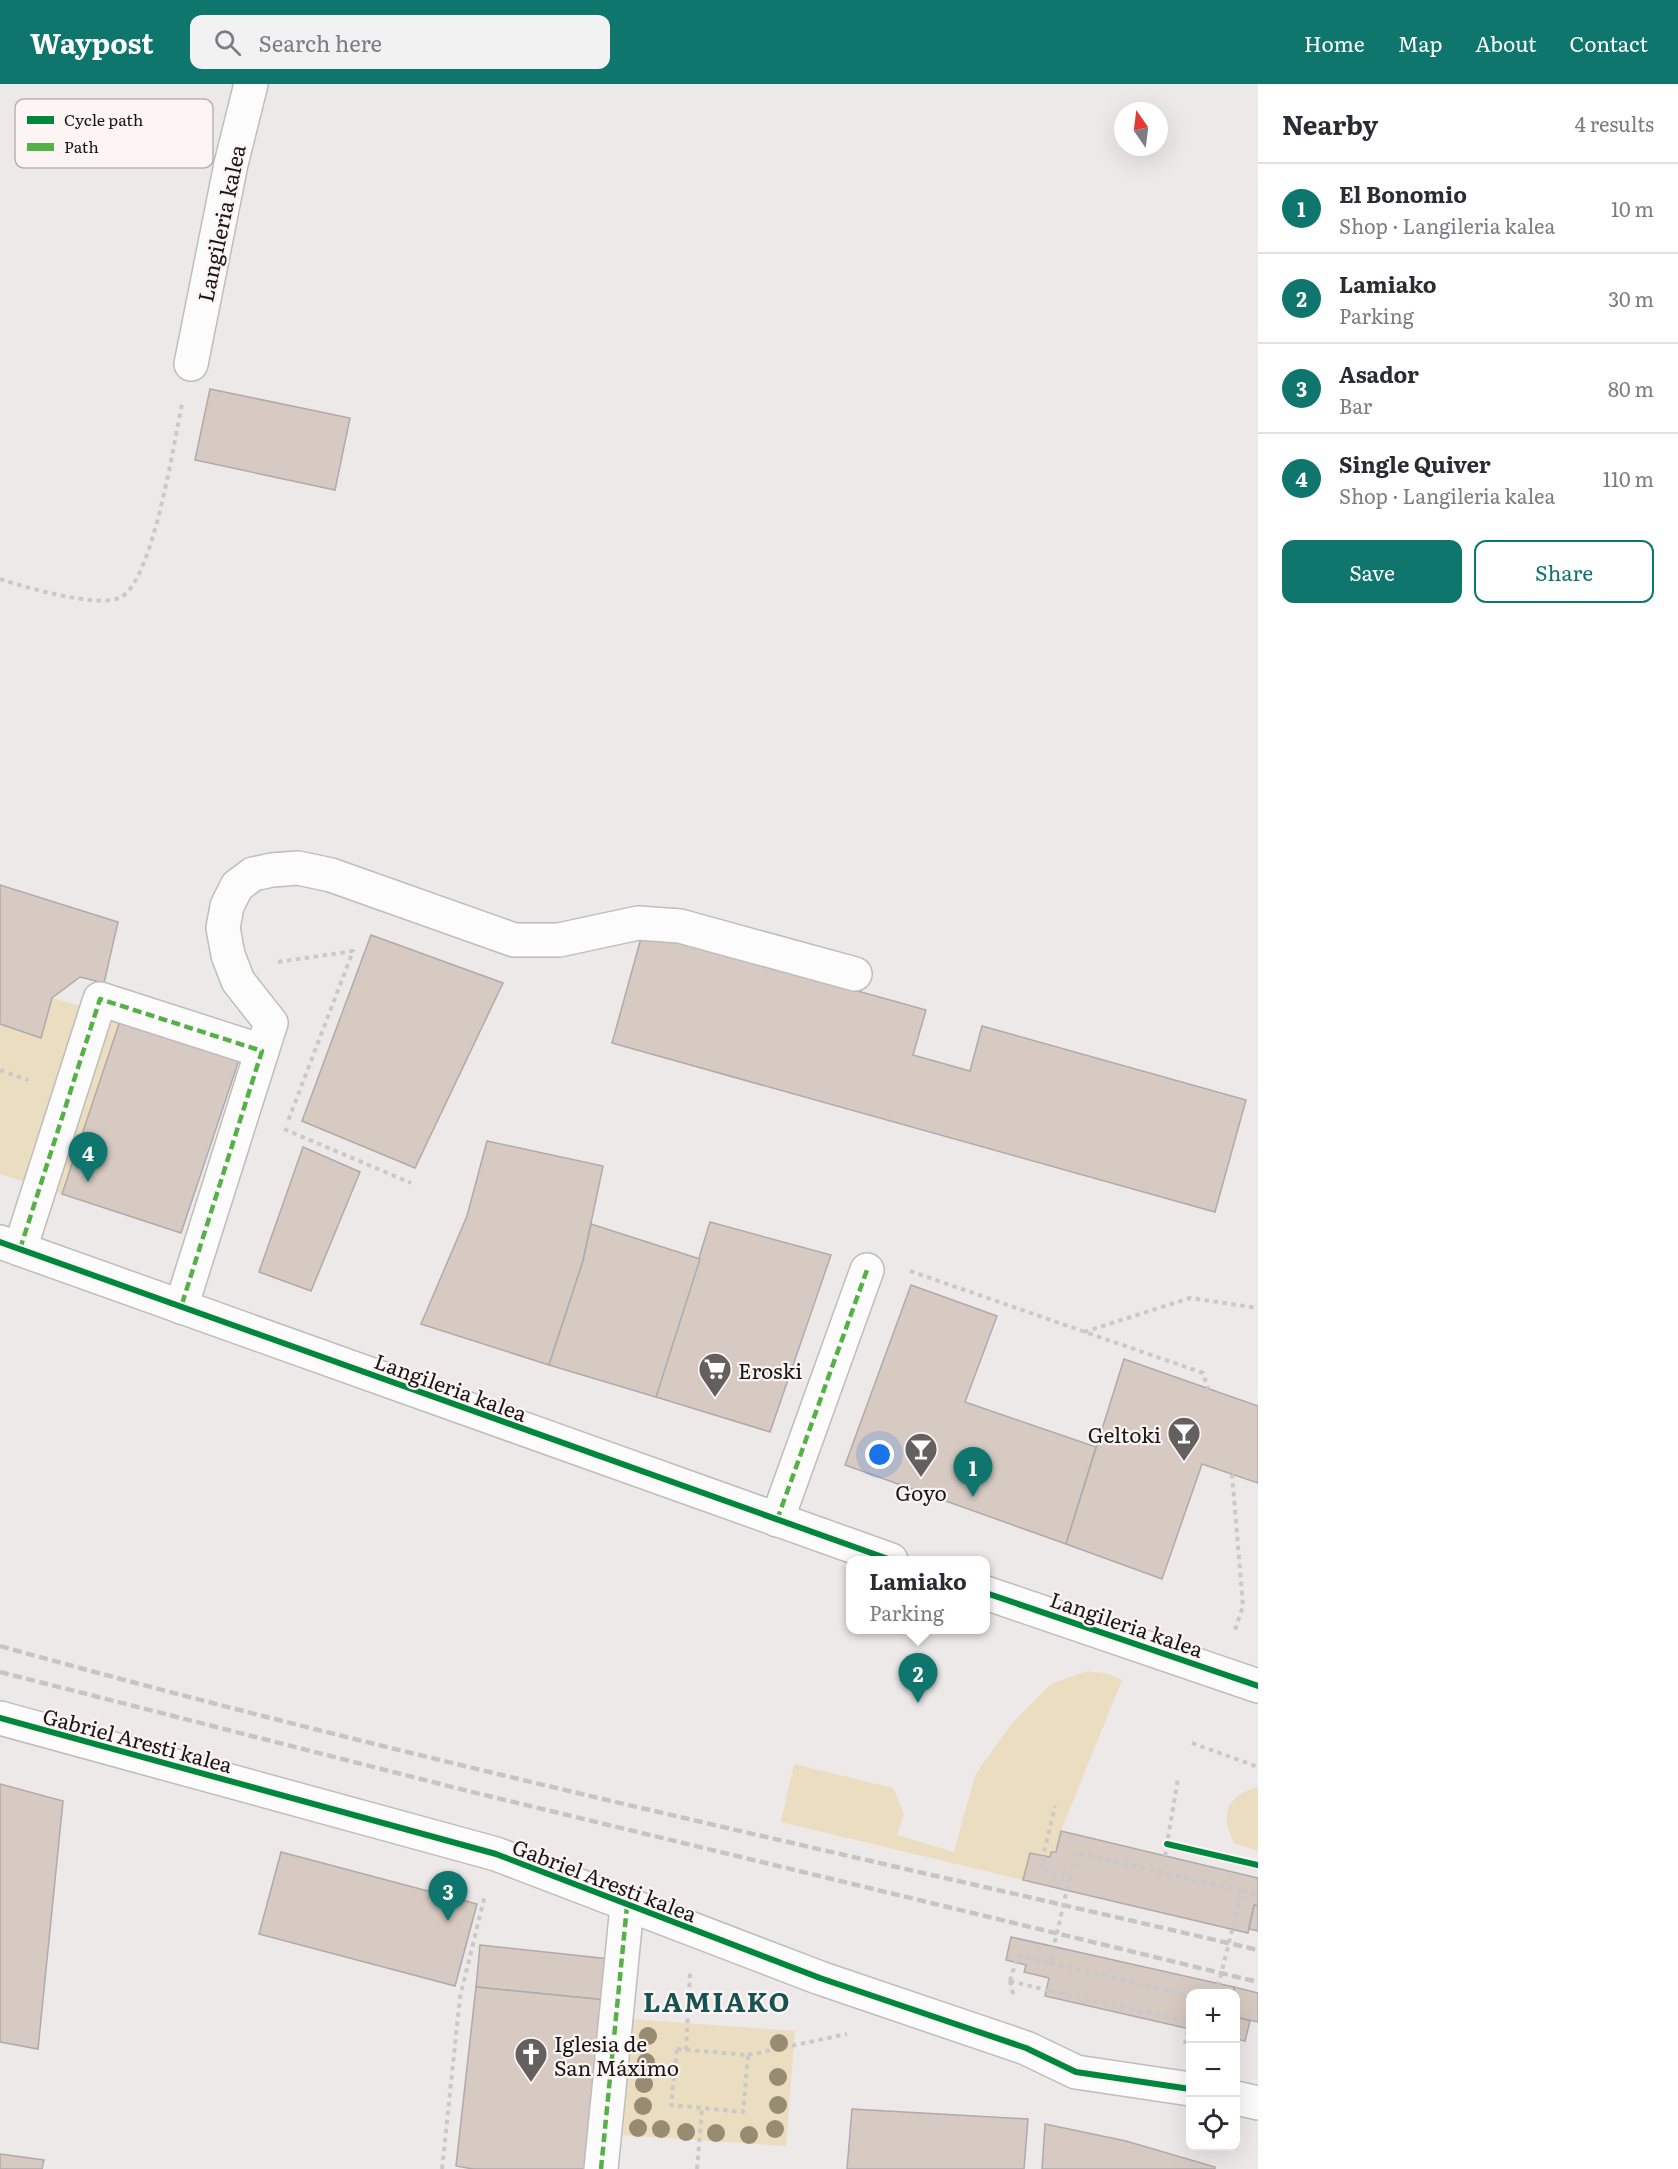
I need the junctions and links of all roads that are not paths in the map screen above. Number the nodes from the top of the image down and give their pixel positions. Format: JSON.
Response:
{"nodes":[{"id":1,"x":251,"y":84,"type":"edge"},
{"id":2,"x":191,"y":363,"type":"dead end"},
{"id":3,"x":855,"y":974,"type":"dead end"},
{"id":4,"x":262,"y":1051,"type":"junction"},
{"id":5,"x":10,"y":1246,"type":"edge"},
{"id":6,"x":867,"y":1270,"type":"road end"},
{"id":7,"x":181,"y":1307,"type":"junction"},
{"id":8,"x":777,"y":1520,"type":"junction"},
{"id":9,"x":880,"y":1556,"type":"edge"},
{"id":10,"x":990,"y":1594,"type":"edge"},
{"id":11,"x":1258,"y":1686,"type":"edge"},
{"id":12,"x":0,"y":1718,"type":"edge"},
{"id":13,"x":627,"y":1906,"type":"junction"},
{"id":14,"x":1186,"y":2088,"type":"edge"},
{"id":15,"x":1240,"y":2099,"type":"edge"},
{"id":16,"x":1258,"y":2103,"type":"edge"},
{"id":17,"x":601,"y":2169,"type":"edge"}],
"edges":[{"from":1,"to":2,"type":"street","name":"Langileria kalea"},
{"from":3,"to":4,"type":"street"},
{"from":4,"to":5,"type":"street"},
{"from":4,"to":7,"type":"street"},
{"from":5,"to":7,"type":"street","name":"Langileria kalea"},
{"from":6,"to":8,"type":"street"},
{"from":7,"to":8,"type":"street","name":"Langileria kalea"},
{"from":8,"to":9,"type":"street","name":"Langileria kalea"},
{"from":10,"to":11,"type":"street","name":"Langileria kalea"},
{"from":12,"to":13,"type":"street","name":"Gabriel Aresti kalea"},
{"from":13,"to":14,"type":"street","name":"Gabriel Aresti kalea"},
{"from":13,"to":17,"type":"street","name":"Gabriel Aresti kalea"},
{"from":15,"to":16,"type":"street"}]}
